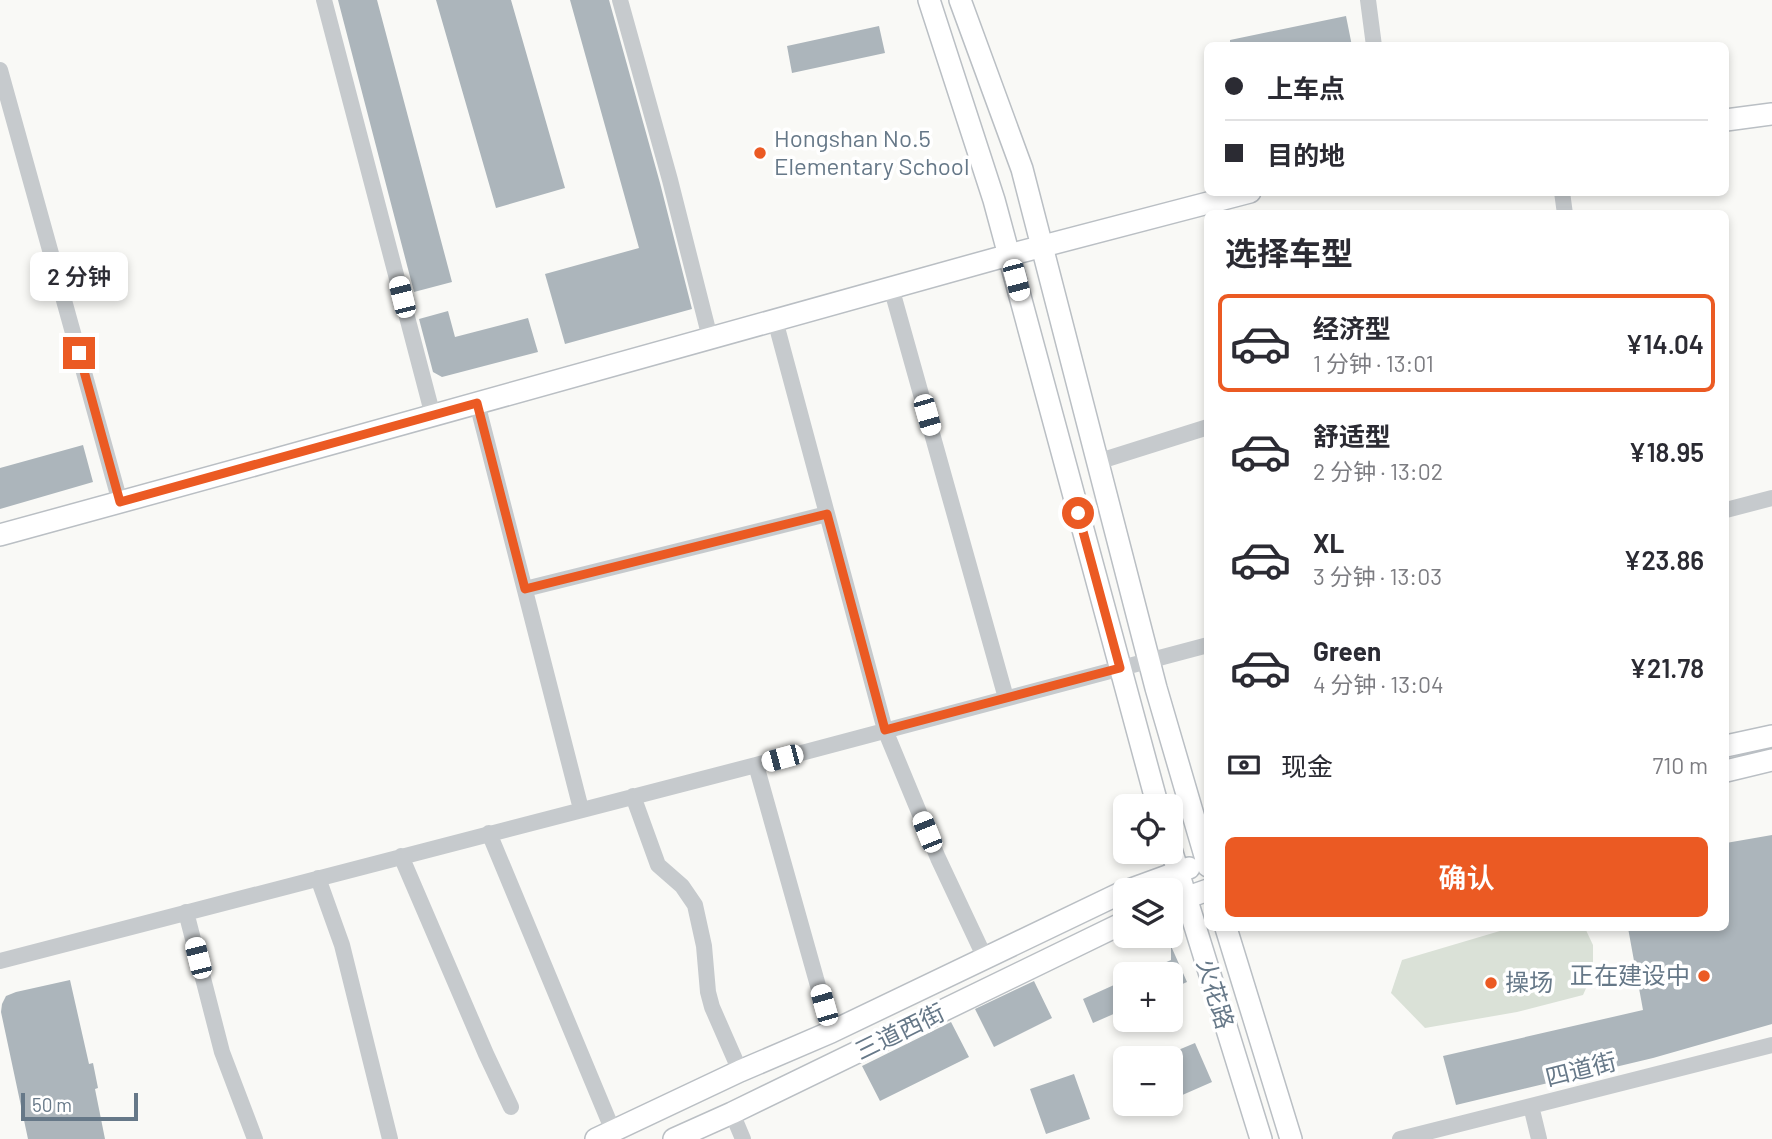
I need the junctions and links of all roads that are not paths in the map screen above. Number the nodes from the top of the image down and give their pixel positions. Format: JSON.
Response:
{"nodes":[{"id":1,"x":324,"y":0,"type":"edge"},
{"id":2,"x":620,"y":0,"type":"edge"},
{"id":3,"x":929,"y":0,"type":"edge"},
{"id":4,"x":960,"y":0,"type":"edge"},
{"id":5,"x":1368,"y":0,"type":"edge"},
{"id":6,"x":1373,"y":42,"type":"edge"},
{"id":7,"x":0,"y":70,"type":"edge"},
{"id":8,"x":1772,"y":114,"type":"edge"},
{"id":9,"x":1729,"y":120,"type":"edge"},
{"id":10,"x":1235,"y":196,"type":"edge"},
{"id":11,"x":1042,"y":247,"type":"junction"},
{"id":12,"x":1009,"y":255,"type":"junction"},
{"id":13,"x":891,"y":287,"type":"junction"},
{"id":14,"x":775,"y":320,"type":"junction"},
{"id":15,"x":710,"y":338,"type":"junction"},
{"id":16,"x":477,"y":403,"type":"junction"},
{"id":17,"x":433,"y":415,"type":"junction"},
{"id":18,"x":1204,"y":428,"type":"edge"},
{"id":19,"x":1097,"y":462,"type":"junction"},
{"id":20,"x":1772,"y":498,"type":"edge"},
{"id":21,"x":120,"y":502,"type":"junction"},
{"id":22,"x":1729,"y":509,"type":"edge"},
{"id":23,"x":827,"y":514,"type":"junction"},
{"id":24,"x":0,"y":535,"type":"edge"},
{"id":25,"x":525,"y":589,"type":"junction"},
{"id":26,"x":1204,"y":646,"type":"edge"},
{"id":27,"x":1149,"y":661,"type":"junction"},
{"id":28,"x":1120,"y":668,"type":"junction"},
{"id":29,"x":1006,"y":698,"type":"junction"},
{"id":30,"x":885,"y":730,"type":"junction"},
{"id":31,"x":1772,"y":736,"type":"edge"},
{"id":32,"x":1729,"y":746,"type":"edge"},
{"id":33,"x":1772,"y":760,"type":"edge"},
{"id":34,"x":756,"y":765,"type":"junction"},
{"id":35,"x":1729,"y":770,"type":"edge"},
{"id":36,"x":1154,"y":794,"type":"edge"},
{"id":37,"x":633,"y":796,"type":"junction"},
{"id":38,"x":581,"y":809,"type":"junction"},
{"id":39,"x":489,"y":833,"type":"junction"},
{"id":40,"x":1204,"y":853,"type":"edge"},
{"id":41,"x":401,"y":856,"type":"junction"},
{"id":42,"x":1176,"y":864,"type":"edge"},
{"id":43,"x":1204,"y":864,"type":"edge"},
{"id":44,"x":1178,"y":871,"type":"junction"},
{"id":45,"x":318,"y":878,"type":"junction"},
{"id":46,"x":1160,"y":878,"type":"edge"},
{"id":47,"x":1178,"y":878,"type":"edge"},
{"id":48,"x":1204,"y":891,"type":"edge"},
{"id":49,"x":1113,"y":897,"type":"edge"},
{"id":50,"x":1183,"y":898,"type":"edge"},
{"id":51,"x":186,"y":912,"type":"junction"},
{"id":52,"x":1183,"y":914,"type":"edge"},
{"id":53,"x":1113,"y":928,"type":"edge"},
{"id":54,"x":1227,"y":931,"type":"edge"},
{"id":55,"x":985,"y":958,"type":"junction"},
{"id":56,"x":0,"y":961,"type":"edge"},
{"id":57,"x":831,"y":1032,"type":"junction"},
{"id":58,"x":1772,"y":1045,"type":"edge"},
{"id":59,"x":740,"y":1071,"type":"junction"},
{"id":60,"x":1531,"y":1106,"type":"junction"},
{"id":61,"x":511,"y":1107,"type":"dead end"},
{"id":62,"x":732,"y":1113,"type":"junction"},
{"id":63,"x":604,"y":1135,"type":"edge"},
{"id":64,"x":255,"y":1139,"type":"edge"},
{"id":65,"x":390,"y":1139,"type":"edge"},
{"id":66,"x":674,"y":1139,"type":"edge"},
{"id":67,"x":743,"y":1139,"type":"edge"},
{"id":68,"x":1261,"y":1139,"type":"edge"},
{"id":69,"x":1291,"y":1139,"type":"edge"},
{"id":70,"x":1400,"y":1139,"type":"edge"},
{"id":71,"x":1539,"y":1139,"type":"edge"}],
"edges":[{"from":1,"to":17,"type":"street"},
{"from":2,"to":15,"type":"street"},
{"from":3,"to":12,"type":"street"},
{"from":4,"to":11,"type":"street"},
{"from":5,"to":6,"type":"street"},
{"from":7,"to":21,"type":"street"},
{"from":8,"to":9,"type":"street"},
{"from":10,"to":11,"type":"street"},
{"from":11,"to":12,"type":"street"},
{"from":11,"to":19,"type":"street"},
{"from":12,"to":13,"type":"street"},
{"from":12,"to":28,"type":"street"},
{"from":13,"to":14,"type":"street"},
{"from":13,"to":29,"type":"street"},
{"from":14,"to":15,"type":"street"},
{"from":14,"to":23,"type":"street"},
{"from":15,"to":16,"type":"street"},
{"from":16,"to":17,"type":"street"},
{"from":16,"to":25,"type":"street"},
{"from":17,"to":21,"type":"street"},
{"from":18,"to":19,"type":"street"},
{"from":19,"to":27,"type":"street"},
{"from":20,"to":22,"type":"street"},
{"from":21,"to":24,"type":"street"},
{"from":23,"to":25,"type":"street"},
{"from":23,"to":30,"type":"street"},
{"from":25,"to":38,"type":"street"},
{"from":26,"to":27,"type":"street"},
{"from":27,"to":28,"type":"street"},
{"from":27,"to":40,"type":"street"},
{"from":28,"to":29,"type":"street"},
{"from":28,"to":36,"type":"street"},
{"from":29,"to":30,"type":"street"},
{"from":30,"to":34,"type":"street"},
{"from":30,"to":55,"type":"street"},
{"from":31,"to":32,"type":"street"},
{"from":33,"to":35,"type":"street"},
{"from":34,"to":37,"type":"street"},
{"from":34,"to":57,"type":"street"},
{"from":37,"to":38,"type":"street"},
{"from":37,"to":59,"type":"street"},
{"from":38,"to":39,"type":"street"},
{"from":39,"to":41,"type":"street"},
{"from":39,"to":63,"type":"street"},
{"from":41,"to":45,"type":"street"},
{"from":41,"to":61,"type":"street"},
{"from":42,"to":44,"type":"street","name":"火花路"},
{"from":43,"to":44,"type":"street"},
{"from":44,"to":46,"type":"street"},
{"from":44,"to":47,"type":"street","name":"火花路"},
{"from":45,"to":51,"type":"street"},
{"from":45,"to":65,"type":"street"},
{"from":48,"to":50,"type":"street"},
{"from":49,"to":55,"type":"street"},
{"from":51,"to":56,"type":"street"},
{"from":51,"to":64,"type":"street"},
{"from":52,"to":68,"type":"street","name":"火花路"},
{"from":53,"to":62,"type":"street","name":"三道西街"},
{"from":54,"to":69,"type":"street"},
{"from":55,"to":57,"type":"street"},
{"from":57,"to":59,"type":"street"},
{"from":58,"to":60,"type":"street","name":"四道街"},
{"from":59,"to":63,"type":"street"},
{"from":60,"to":70,"type":"street","name":"四道街"},
{"from":60,"to":71,"type":"street"},
{"from":62,"to":66,"type":"street","name":"三道西街"},
{"from":62,"to":67,"type":"street"}]}
